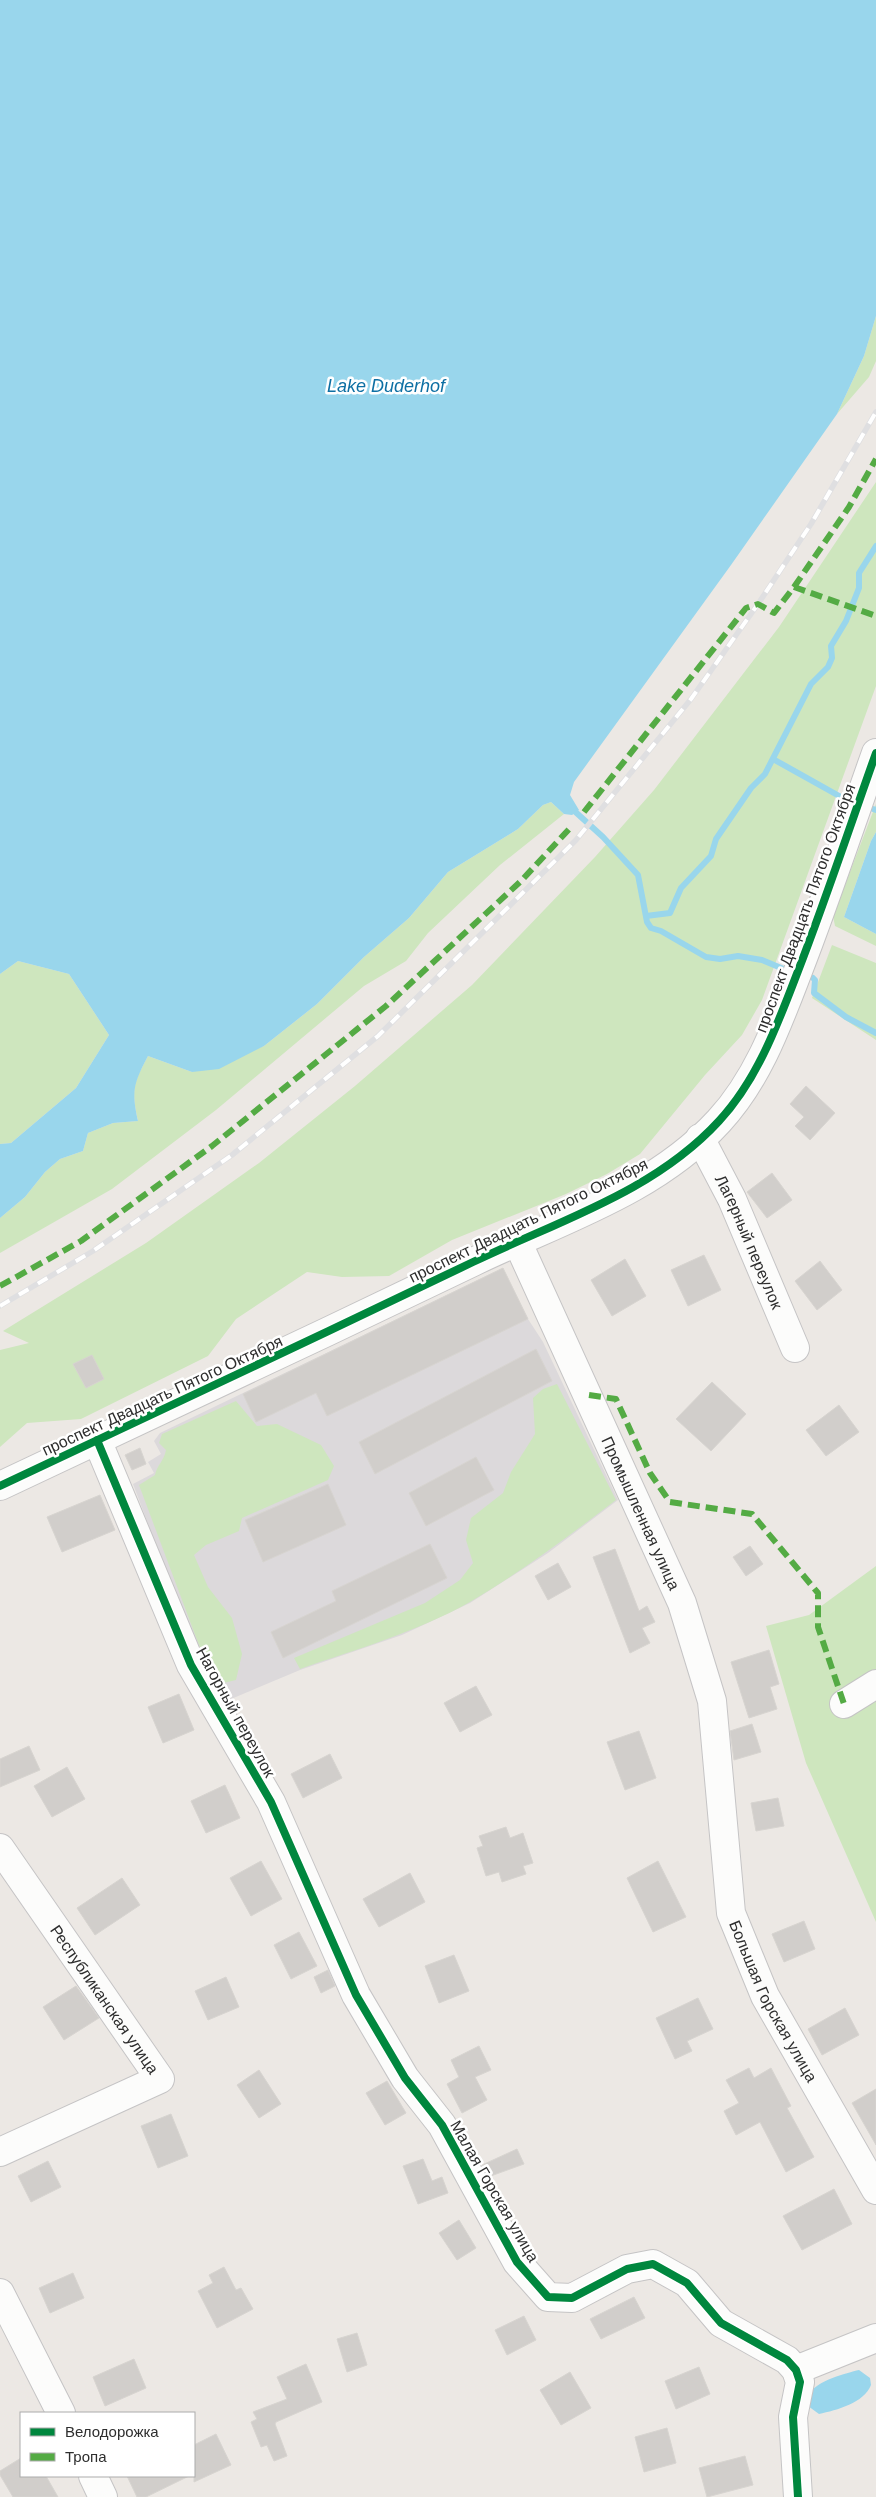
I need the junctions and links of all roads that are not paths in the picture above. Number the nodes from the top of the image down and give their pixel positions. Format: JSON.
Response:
{"nodes":[{"id":1,"x":876,"y":753,"type":"edge"},
{"id":2,"x":700,"y":1138,"type":"junction"},
{"id":3,"x":517,"y":1241,"type":"junction"},
{"id":4,"x":795,"y":1348,"type":"dead end"},
{"id":5,"x":97,"y":1440,"type":"junction"},
{"id":6,"x":0,"y":1486,"type":"edge"},
{"id":7,"x":876,"y":1684,"type":"edge"},
{"id":8,"x":844,"y":1704,"type":"dead end"},
{"id":9,"x":720,"y":1796,"type":"joint"},
{"id":10,"x":0,"y":1848,"type":"edge"},
{"id":11,"x":356,"y":1995,"type":"joint"},
{"id":12,"x":0,"y":2152,"type":"edge"},
{"id":13,"x":876,"y":2190,"type":"edge"},
{"id":14,"x":0,"y":2294,"type":"edge"},
{"id":15,"x":876,"y":2338,"type":"edge"},
{"id":16,"x":796,"y":2370,"type":"junction"},
{"id":17,"x":60,"y":2412,"type":"edge"},
{"id":18,"x":93,"y":2477,"type":"edge"},
{"id":19,"x":103,"y":2497,"type":"edge"},
{"id":20,"x":798,"y":2497,"type":"edge"}],
"edges":[{"from":1,"to":2,"type":"street","name":"проспект Двадцать Пятого Октября"},
{"from":2,"to":3,"type":"street","name":"проспект Двадцать Пятого Октября"},
{"from":2,"to":4,"type":"street","name":"Лагерный переулок"},
{"from":3,"to":5,"type":"street","name":"проспект Двадцать Пятого Октября"},
{"from":3,"to":9,"type":"street","name":"Промышленная улица"},
{"from":5,"to":6,"type":"street","name":"проспект Двадцать Пятого Октября"},
{"from":5,"to":11,"type":"street","name":"Нагорный переулок"},
{"from":7,"to":8,"type":"street"},
{"from":9,"to":13,"type":"street","name":"Большая Горская улица"},
{"from":10,"to":12,"type":"street","name":"Республиканская улица"},
{"from":11,"to":16,"type":"street","name":"Малая Горская улица"},
{"from":14,"to":17,"type":"street"},
{"from":15,"to":16,"type":"street"},
{"from":16,"to":20,"type":"street"},
{"from":18,"to":19,"type":"street"}]}
